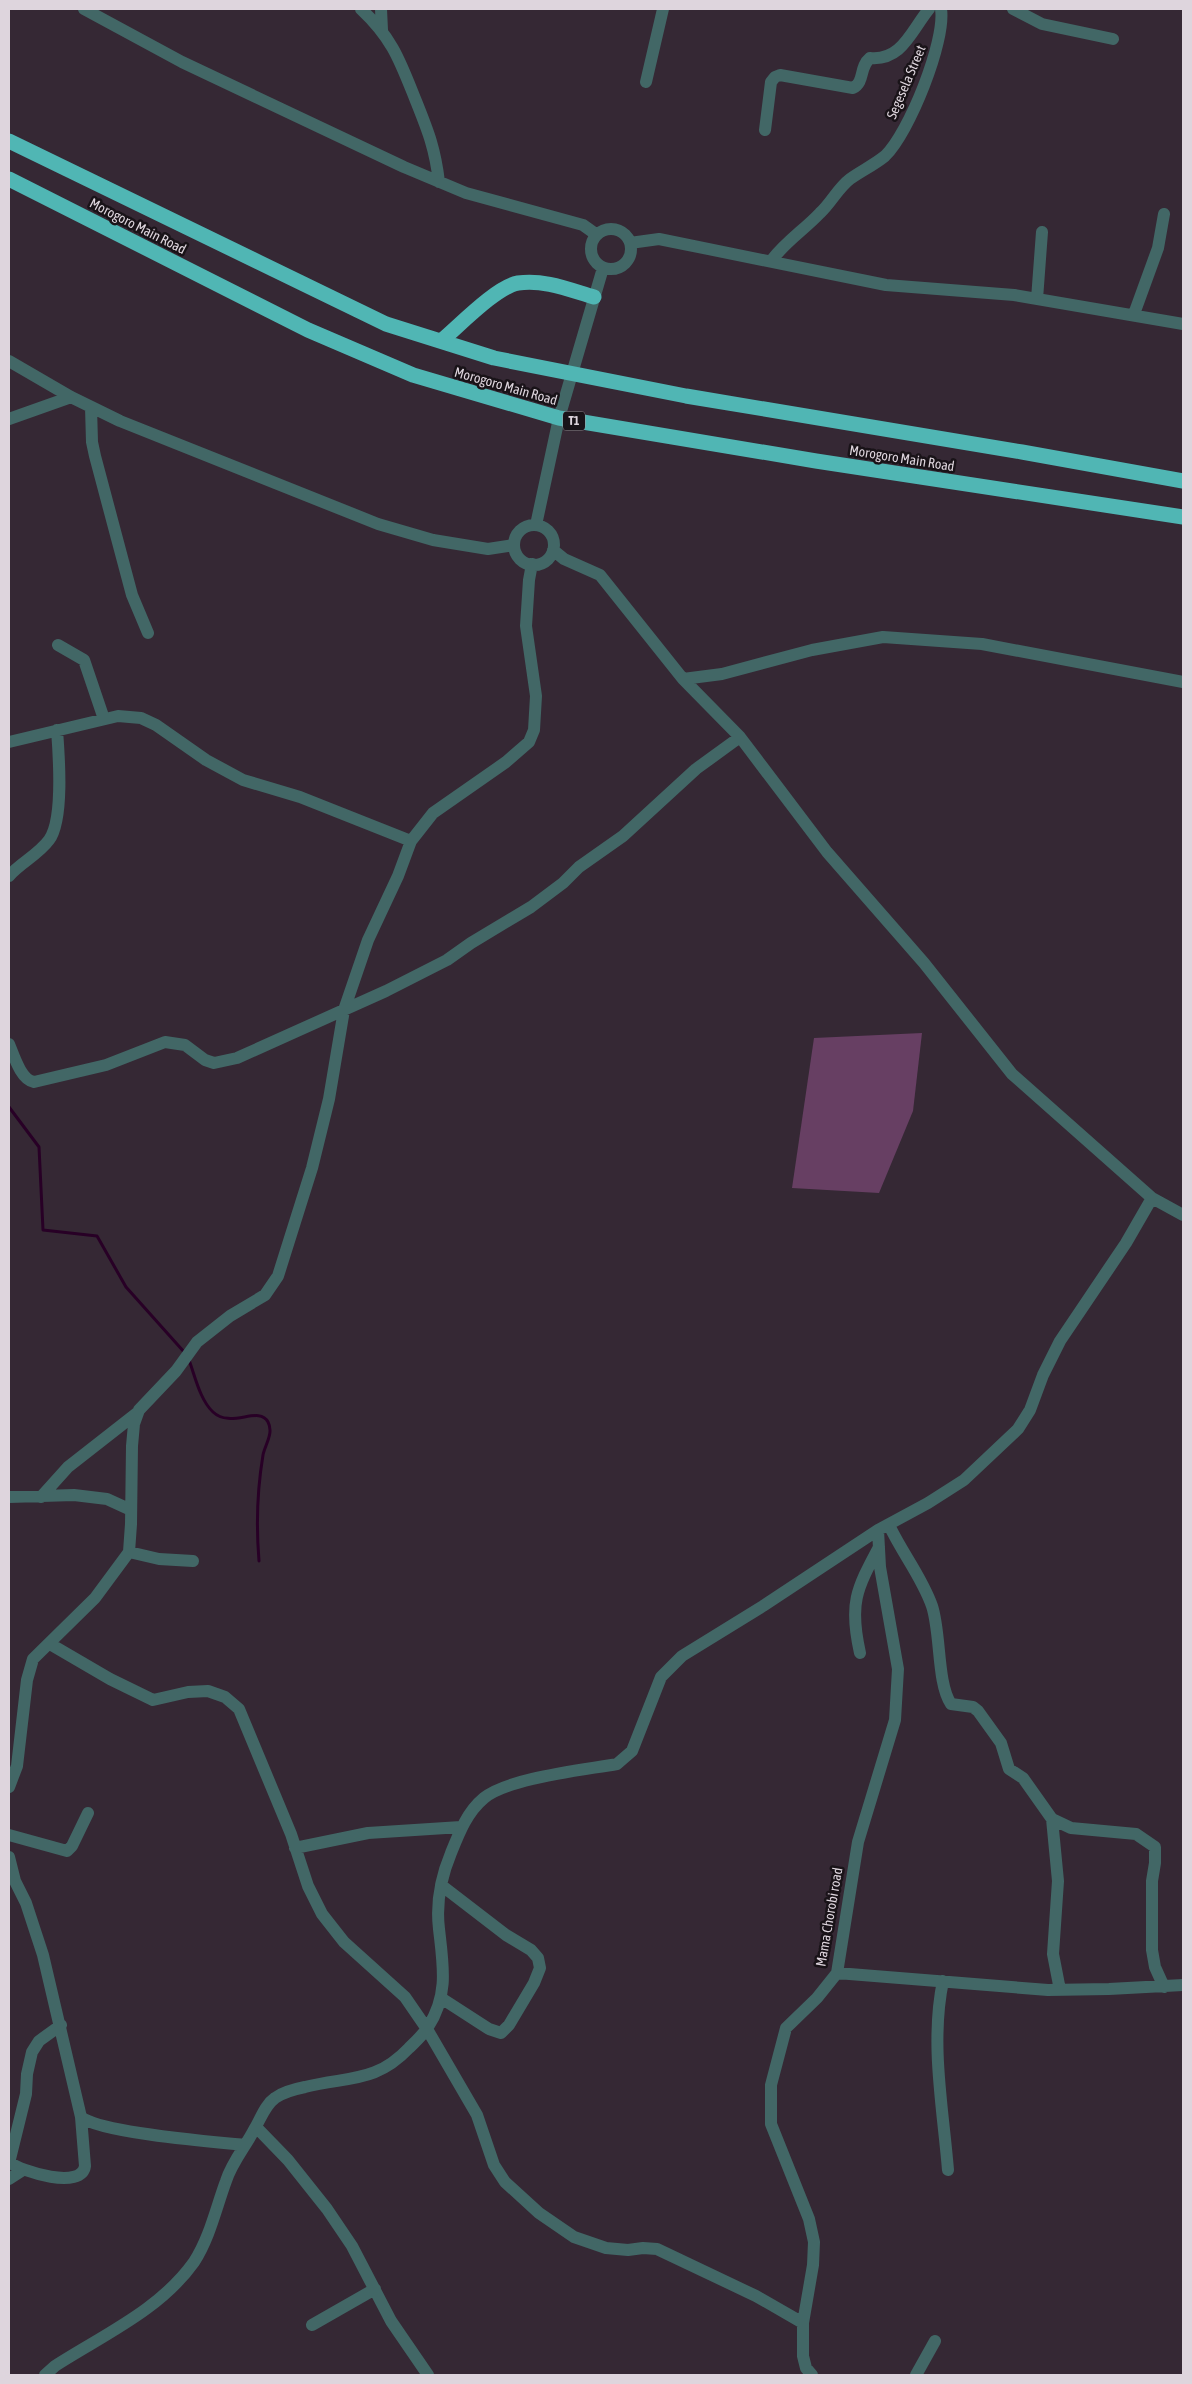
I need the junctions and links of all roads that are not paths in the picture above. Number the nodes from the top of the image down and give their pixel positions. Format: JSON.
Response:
{"nodes":[{"id":1,"x":84,"y":9,"type":"edge"},
{"id":2,"x":361,"y":9,"type":"edge"},
{"id":3,"x":381,"y":9,"type":"edge"},
{"id":4,"x":663,"y":9,"type":"edge"},
{"id":5,"x":929,"y":9,"type":"edge"},
{"id":6,"x":941,"y":9,"type":"edge"},
{"id":7,"x":1013,"y":9,"type":"edge"},
{"id":8,"x":382,"y":30,"type":"junction"},
{"id":9,"x":1113,"y":39,"type":"dead end"},
{"id":10,"x":646,"y":82,"type":"dead end"},
{"id":11,"x":765,"y":130,"type":"dead end"},
{"id":12,"x":9,"y":141,"type":"edge"},
{"id":13,"x":9,"y":179,"type":"edge"},
{"id":14,"x":439,"y":182,"type":"junction"},
{"id":15,"x":1164,"y":214,"type":"dead end"},
{"id":16,"x":1042,"y":232,"type":"dead end"},
{"id":17,"x":597,"y":235,"type":"junction"},
{"id":18,"x":630,"y":243,"type":"junction"},
{"id":19,"x":771,"y":261,"type":"junction"},
{"id":20,"x":604,"y":268,"type":"junction"},
{"id":21,"x":594,"y":297,"type":"junction"},
{"id":22,"x":1037,"y":299,"type":"junction"},
{"id":23,"x":1134,"y":314,"type":"junction"},
{"id":24,"x":1183,"y":324,"type":"edge"},
{"id":25,"x":441,"y":341,"type":"junction"},
{"id":26,"x":9,"y":361,"type":"edge"},
{"id":27,"x":572,"y":374,"type":"junction"},
{"id":28,"x":71,"y":397,"type":"junction"},
{"id":29,"x":91,"y":407,"type":"junction"},
{"id":30,"x":560,"y":418,"type":"junction"},
{"id":31,"x":9,"y":419,"type":"edge"},
{"id":32,"x":1183,"y":481,"type":"edge"},
{"id":33,"x":1183,"y":517,"type":"edge"},
{"id":34,"x":536,"y":525,"type":"junction"},
{"id":35,"x":514,"y":546,"type":"junction"},
{"id":36,"x":553,"y":550,"type":"junction"},
{"id":37,"x":532,"y":564,"type":"junction"},
{"id":38,"x":148,"y":633,"type":"dead end"},
{"id":39,"x":58,"y":645,"type":"dead end"},
{"id":40,"x":683,"y":679,"type":"junction"},
{"id":41,"x":1183,"y":682,"type":"edge"},
{"id":42,"x":104,"y":719,"type":"junction"},
{"id":43,"x":58,"y":730,"type":"junction"},
{"id":44,"x":740,"y":737,"type":"junction"},
{"id":45,"x":9,"y":742,"type":"edge"},
{"id":46,"x":412,"y":841,"type":"junction"},
{"id":47,"x":9,"y":876,"type":"edge"},
{"id":48,"x":344,"y":1010,"type":"junction"},
{"id":49,"x":9,"y":1044,"type":"edge"},
{"id":50,"x":1152,"y":1198,"type":"junction"},
{"id":51,"x":1183,"y":1215,"type":"edge"},
{"id":52,"x":137,"y":1414,"type":"junction"},
{"id":53,"x":41,"y":1496,"type":"junction"},
{"id":54,"x":9,"y":1497,"type":"edge"},
{"id":55,"x":132,"y":1510,"type":"junction"},
{"id":56,"x":883,"y":1528,"type":"junction"},
{"id":57,"x":879,"y":1547,"type":"junction"},
{"id":58,"x":129,"y":1552,"type":"junction"},
{"id":59,"x":194,"y":1561,"type":"dead end"},
{"id":60,"x":50,"y":1644,"type":"junction"},
{"id":61,"x":860,"y":1653,"type":"dead end"},
{"id":62,"x":9,"y":1788,"type":"edge"},
{"id":63,"x":88,"y":1813,"type":"dead end"},
{"id":64,"x":1052,"y":1820,"type":"junction"},
{"id":65,"x":461,"y":1827,"type":"junction"},
{"id":66,"x":9,"y":1835,"type":"edge"},
{"id":67,"x":295,"y":1848,"type":"junction"},
{"id":68,"x":9,"y":1857,"type":"edge"},
{"id":69,"x":12,"y":1882,"type":"edge"},
{"id":70,"x":441,"y":1885,"type":"junction"},
{"id":71,"x":837,"y":1973,"type":"junction"},
{"id":72,"x":944,"y":1981,"type":"junction"},
{"id":73,"x":1183,"y":1985,"type":"edge"},
{"id":74,"x":1164,"y":1987,"type":"junction"},
{"id":75,"x":1060,"y":1990,"type":"junction"},
{"id":76,"x":441,"y":1998,"type":"junction"},
{"id":77,"x":61,"y":2025,"type":"junction"},
{"id":78,"x":427,"y":2029,"type":"junction"},
{"id":79,"x":81,"y":2117,"type":"junction"},
{"id":80,"x":256,"y":2127,"type":"junction"},
{"id":81,"x":246,"y":2145,"type":"junction"},
{"id":82,"x":9,"y":2162,"type":"edge"},
{"id":83,"x":23,"y":2170,"type":"junction"},
{"id":84,"x":948,"y":2170,"type":"dead end"},
{"id":85,"x":9,"y":2179,"type":"edge"},
{"id":86,"x":375,"y":2289,"type":"junction"},
{"id":87,"x":803,"y":2323,"type":"junction"},
{"id":88,"x":312,"y":2325,"type":"dead end"},
{"id":89,"x":935,"y":2341,"type":"dead end"},
{"id":90,"x":45,"y":2375,"type":"edge"},
{"id":91,"x":428,"y":2375,"type":"edge"},
{"id":92,"x":812,"y":2375,"type":"edge"},
{"id":93,"x":916,"y":2375,"type":"edge"}],
"edges":[{"from":1,"to":14,"type":"street"},
{"from":2,"to":8,"type":"street"},
{"from":3,"to":8,"type":"street"},
{"from":4,"to":10,"type":"street"},
{"from":5,"to":11,"type":"street"},
{"from":6,"to":19,"type":"street","name":"Segesela Street"},
{"from":7,"to":9,"type":"street"},
{"from":8,"to":14,"type":"street"},
{"from":12,"to":25,"type":"highway","name":"Morogoro Main Road"},
{"from":13,"to":30,"type":"highway","name":"Morogoro Main Road","number":"T1"},
{"from":14,"to":17,"type":"street"},
{"from":15,"to":23,"type":"street"},
{"from":16,"to":22,"type":"street"},
{"from":17,"to":18,"type":"street"},
{"from":17,"to":20,"type":"street"},
{"from":18,"to":19,"type":"street"},
{"from":18,"to":20,"type":"street"},
{"from":19,"to":22,"type":"street"},
{"from":20,"to":21,"type":"street"},
{"from":21,"to":25,"type":"highway"},
{"from":21,"to":27,"type":"street"},
{"from":22,"to":23,"type":"street"},
{"from":23,"to":24,"type":"street"},
{"from":25,"to":27,"type":"highway","name":"Morogoro Main Road"},
{"from":26,"to":28,"type":"street"},
{"from":27,"to":30,"type":"street"},
{"from":27,"to":32,"type":"highway","name":"Morogoro Main Road"},
{"from":28,"to":29,"type":"street"},
{"from":28,"to":31,"type":"street"},
{"from":29,"to":35,"type":"street"},
{"from":29,"to":38,"type":"street"},
{"from":30,"to":33,"type":"highway","name":"Morogoro Main Road","number":"T1"},
{"from":30,"to":34,"type":"street"},
{"from":34,"to":35,"type":"street"},
{"from":34,"to":36,"type":"street"},
{"from":35,"to":37,"type":"street"},
{"from":36,"to":37,"type":"street"},
{"from":36,"to":40,"type":"street"},
{"from":37,"to":46,"type":"street"},
{"from":39,"to":42,"type":"street"},
{"from":40,"to":41,"type":"street"},
{"from":40,"to":44,"type":"street"},
{"from":42,"to":43,"type":"street"},
{"from":42,"to":46,"type":"street"},
{"from":43,"to":45,"type":"street"},
{"from":43,"to":47,"type":"street"},
{"from":44,"to":48,"type":"street"},
{"from":44,"to":50,"type":"street"},
{"from":46,"to":48,"type":"street"},
{"from":48,"to":49,"type":"street"},
{"from":48,"to":52,"type":"street"},
{"from":50,"to":51,"type":"street"},
{"from":50,"to":56,"type":"street"},
{"from":52,"to":53,"type":"street"},
{"from":52,"to":55,"type":"street"},
{"from":53,"to":54,"type":"street"},
{"from":53,"to":55,"type":"street"},
{"from":55,"to":58,"type":"street"},
{"from":56,"to":57,"type":"street","name":"Mama Chorobi road"},
{"from":56,"to":64,"type":"street"},
{"from":56,"to":65,"type":"street"},
{"from":57,"to":61,"type":"street"},
{"from":57,"to":71,"type":"street","name":"Mama Chorobi road"},
{"from":58,"to":59,"type":"street"},
{"from":58,"to":60,"type":"street"},
{"from":60,"to":62,"type":"street"},
{"from":60,"to":67,"type":"street"},
{"from":63,"to":66,"type":"street"},
{"from":64,"to":74,"type":"street"},
{"from":64,"to":75,"type":"street"},
{"from":65,"to":67,"type":"street"},
{"from":65,"to":70,"type":"street"},
{"from":67,"to":78,"type":"street"},
{"from":68,"to":69,"type":"street"},
{"from":69,"to":77,"type":"street"},
{"from":70,"to":76,"type":"street"},
{"from":70,"to":76,"type":"street"},
{"from":71,"to":72,"type":"street"},
{"from":71,"to":87,"type":"street","name":"Mama Chorobi road"},
{"from":72,"to":75,"type":"street"},
{"from":72,"to":84,"type":"street"},
{"from":73,"to":74,"type":"street"},
{"from":74,"to":75,"type":"street"},
{"from":76,"to":78,"type":"street"},
{"from":77,"to":79,"type":"street"},
{"from":77,"to":82,"type":"street"},
{"from":78,"to":80,"type":"street"},
{"from":78,"to":87,"type":"street"},
{"from":79,"to":81,"type":"street"},
{"from":79,"to":83,"type":"street"},
{"from":80,"to":81,"type":"street"},
{"from":80,"to":86,"type":"street"},
{"from":81,"to":90,"type":"street"},
{"from":82,"to":83,"type":"street"},
{"from":83,"to":85,"type":"street"},
{"from":86,"to":88,"type":"street"},
{"from":86,"to":91,"type":"street"},
{"from":87,"to":92,"type":"street","name":"Mama Chorobi road"},
{"from":89,"to":93,"type":"street"}]}
